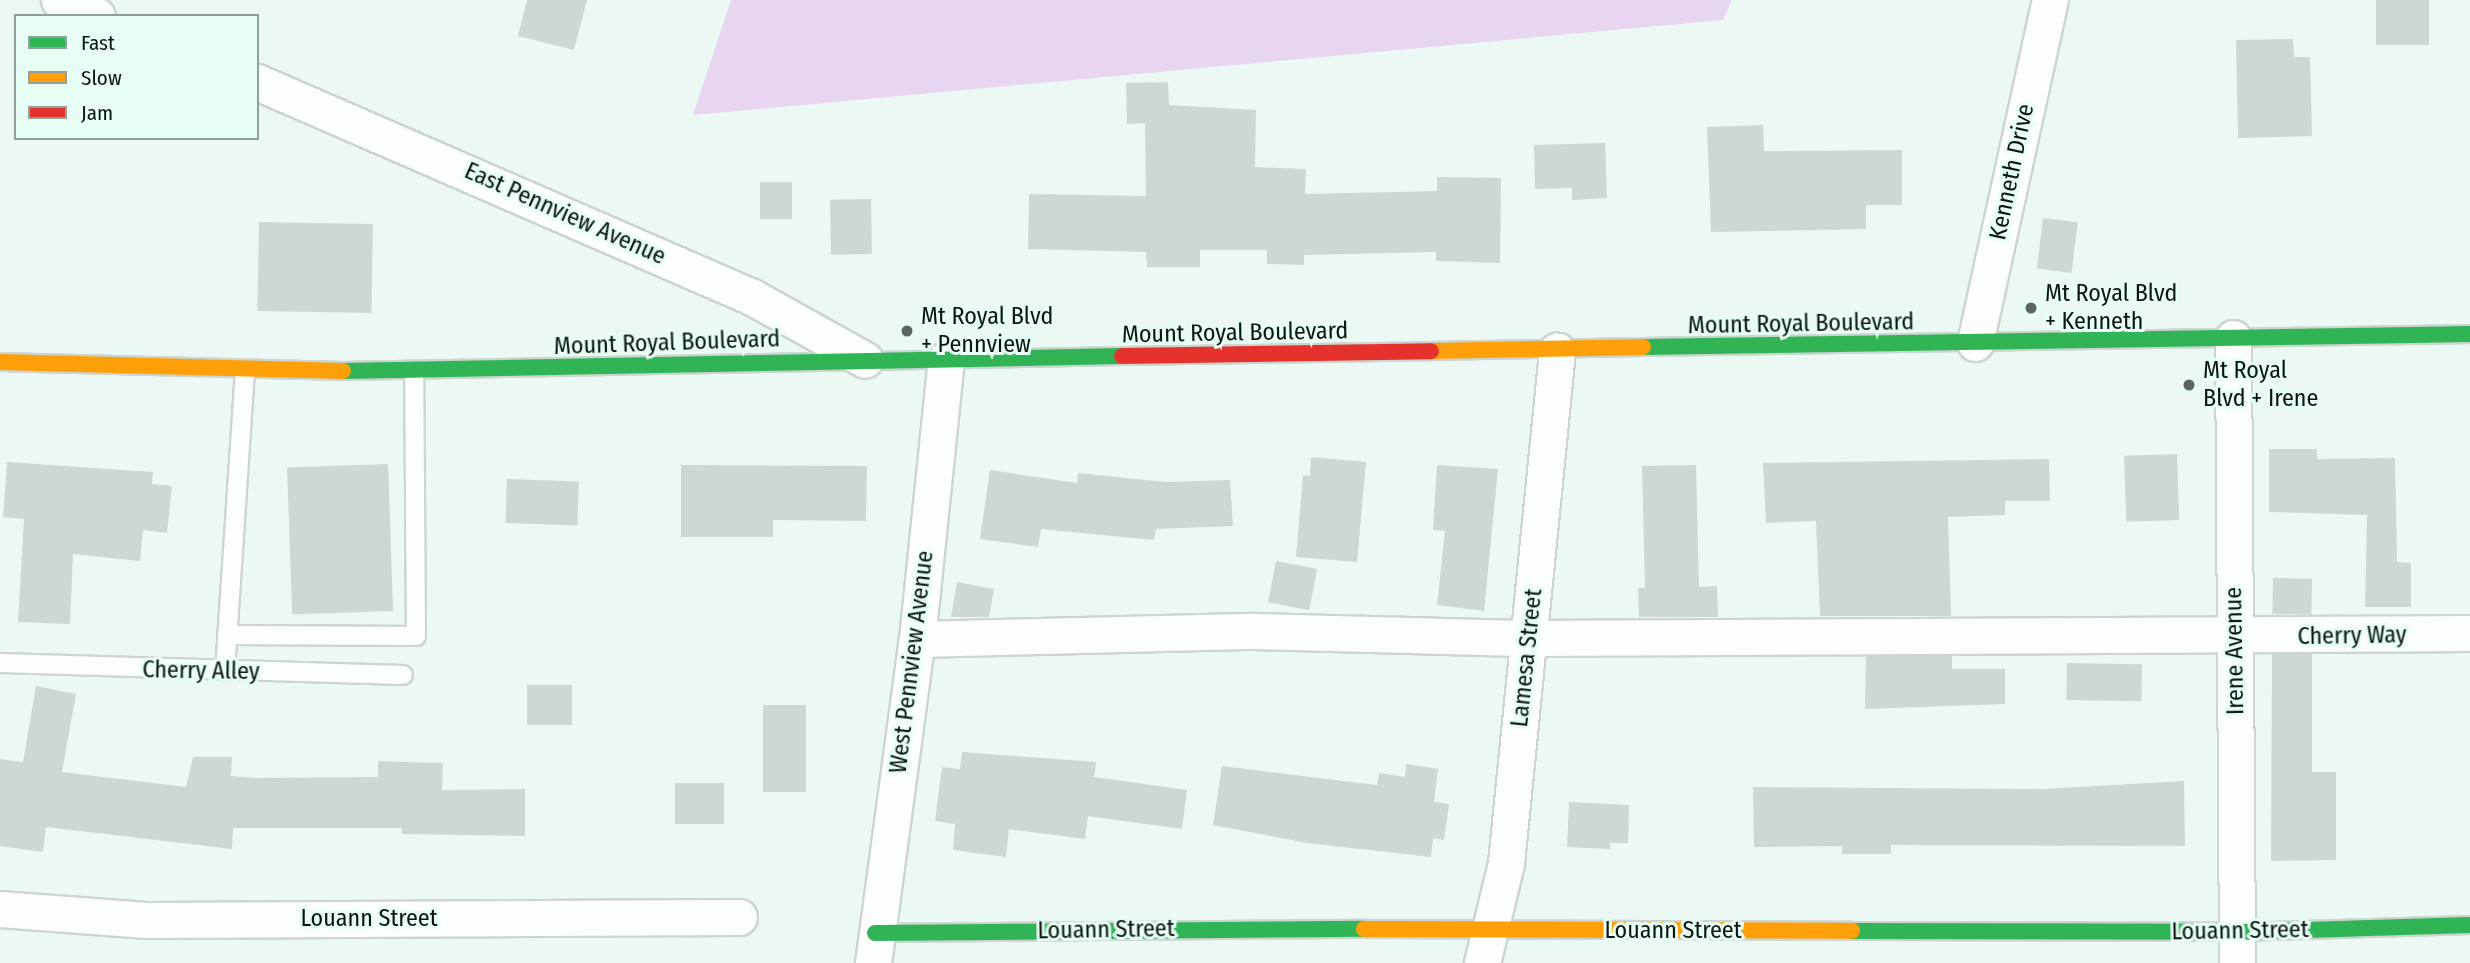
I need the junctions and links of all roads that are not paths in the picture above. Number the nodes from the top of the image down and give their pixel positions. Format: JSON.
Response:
{"nodes":[{"id":1,"x":59,"y":0,"type":"edge"},
{"id":2,"x":2050,"y":0,"type":"edge"},
{"id":3,"x":92,"y":14,"type":"edge"},
{"id":4,"x":259,"y":83,"type":"edge"},
{"id":5,"x":2470,"y":334,"type":"edge"},
{"id":6,"x":2233,"y":338,"type":"junction"},
{"id":7,"x":1975,"y":343,"type":"junction"},
{"id":8,"x":1558,"y":351,"type":"junction"},
{"id":9,"x":865,"y":360,"type":"junction"},
{"id":10,"x":946,"y":360,"type":"junction"},
{"id":11,"x":0,"y":362,"type":"edge"},
{"id":12,"x":245,"y":371,"type":"junction"},
{"id":13,"x":414,"y":373,"type":"junction"},
{"id":14,"x":2470,"y":633,"type":"edge"},
{"id":15,"x":228,"y":635,"type":"junction"},
{"id":16,"x":1529,"y":638,"type":"junction"},
{"id":17,"x":2234,"y":638,"type":"junction"},
{"id":18,"x":917,"y":639,"type":"junction"},
{"id":19,"x":0,"y":663,"type":"edge"},
{"id":20,"x":225,"y":671,"type":"junction"},
{"id":21,"x":403,"y":675,"type":"dead end"},
{"id":22,"x":0,"y":909,"type":"edge"},
{"id":23,"x":739,"y":917,"type":"dead end"},
{"id":24,"x":2470,"y":925,"type":"edge"},
{"id":25,"x":1485,"y":947,"type":"edge"},
{"id":26,"x":874,"y":948,"type":"edge"},
{"id":27,"x":2238,"y":948,"type":"edge"}],
"edges":[{"from":1,"to":3,"type":"street"},
{"from":2,"to":7,"type":"street","name":"Kenneth Drive"},
{"from":4,"to":9,"type":"street","name":"East Pennview Avenue"},
{"from":5,"to":6,"type":"main road","name":"Mount Royal Boulevard"},
{"from":6,"to":7,"type":"main road","name":"Mount Royal Boulevard"},
{"from":6,"to":17,"type":"street","name":"Irene Avenue"},
{"from":7,"to":8,"type":"main road","name":"Mount Royal Boulevard"},
{"from":8,"to":10,"type":"main road","name":"Mount Royal Boulevard"},
{"from":8,"to":16,"type":"street","name":"Lamesa Street"},
{"from":9,"to":10,"type":"main road","name":"Mount Royal Boulevard"},
{"from":9,"to":13,"type":"main road","name":"Mount Royal Boulevard"},
{"from":10,"to":18,"type":"street","name":"West Pennview Avenue"},
{"from":11,"to":12,"type":"main road","name":"Mount Royal Boulevard"},
{"from":12,"to":13,"type":"main road","name":"Mount Royal Boulevard"},
{"from":12,"to":15,"type":"lane"},
{"from":13,"to":15,"type":"lane"},
{"from":14,"to":17,"type":"street","name":"Cherry Way"},
{"from":15,"to":20,"type":"lane"},
{"from":16,"to":17,"type":"street","name":"Cherry Way"},
{"from":16,"to":18,"type":"street","name":"Cherry Way"},
{"from":16,"to":25,"type":"street","name":"Lamesa Street"},
{"from":17,"to":27,"type":"street","name":"Irene Avenue"},
{"from":18,"to":26,"type":"street","name":"West Pennview Avenue"},
{"from":19,"to":20,"type":"lane","name":"Cherry Alley"},
{"from":20,"to":21,"type":"lane","name":"Cherry Alley"},
{"from":22,"to":23,"type":"street","name":"Louann Street"},
{"from":24,"to":27,"type":"main road","name":"Louann Street"},
{"from":25,"to":26,"type":"main road","name":"Louann Street"},
{"from":25,"to":27,"type":"main road","name":"Louann Street"}]}
